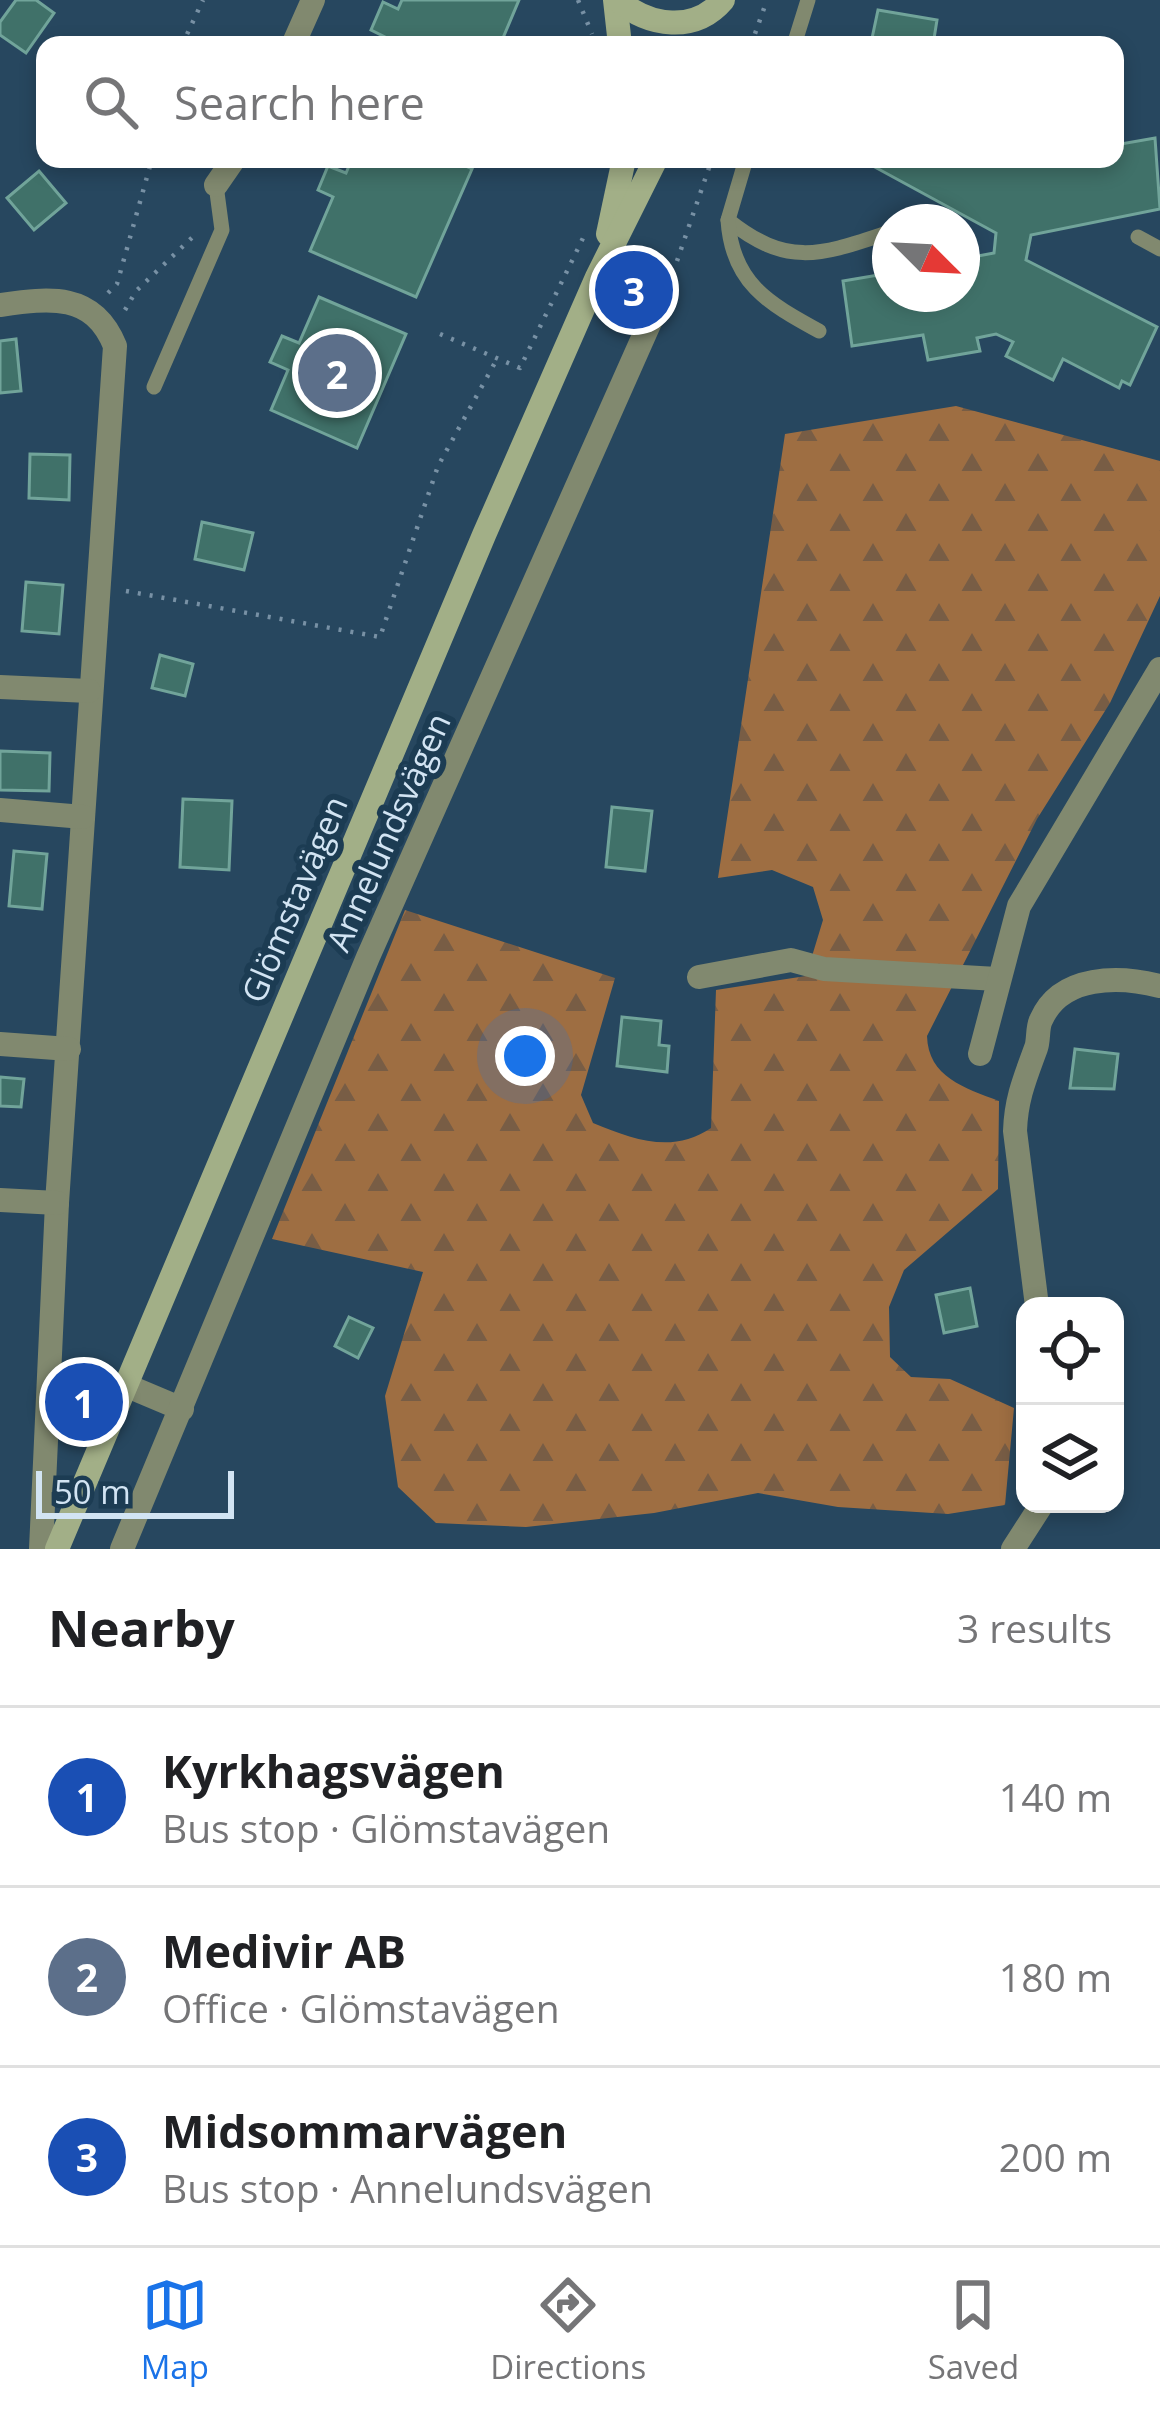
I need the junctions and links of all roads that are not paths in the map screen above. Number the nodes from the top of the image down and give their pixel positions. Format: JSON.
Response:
{"nodes":[{"id":1,"x":313,"y":0,"type":"edge"},
{"id":2,"x":616,"y":0,"type":"edge"},
{"id":3,"x":808,"y":0,"type":"edge"},
{"id":4,"x":719,"y":4,"type":"edge"},
{"id":5,"x":297,"y":36,"type":"edge"},
{"id":6,"x":619,"y":36,"type":"edge"},
{"id":7,"x":705,"y":36,"type":"edge"},
{"id":8,"x":797,"y":36,"type":"edge"},
{"id":9,"x":228,"y":168,"type":"edge"},
{"id":10,"x":622,"y":168,"type":"edge"},
{"id":11,"x":652,"y":168,"type":"edge"},
{"id":12,"x":743,"y":168,"type":"edge"},
{"id":13,"x":216,"y":185,"type":"joint"},
{"id":14,"x":728,"y":220,"type":"junction"},
{"id":15,"x":872,"y":237,"type":"edge"},
{"id":16,"x":1138,"y":237,"type":"dead end"},
{"id":17,"x":1160,"y":249,"type":"edge"},
{"id":18,"x":597,"y":277,"type":"junction"},
{"id":19,"x":666,"y":286,"type":"road end"},
{"id":20,"x":0,"y":305,"type":"edge"},
{"id":21,"x":819,"y":331,"type":"dead end"},
{"id":22,"x":154,"y":387,"type":"dead end"},
{"id":23,"x":1160,"y":669,"type":"edge"},
{"id":24,"x":0,"y":687,"type":"edge"},
{"id":25,"x":89,"y":691,"type":"junction"},
{"id":26,"x":0,"y":810,"type":"edge"},
{"id":27,"x":83,"y":817,"type":"junction"},
{"id":28,"x":699,"y":977,"type":"dead end"},
{"id":29,"x":997,"y":979,"type":"junction"},
{"id":30,"x":1160,"y":986,"type":"edge"},
{"id":31,"x":0,"y":1044,"type":"edge"},
{"id":32,"x":69,"y":1048,"type":"junction"},
{"id":33,"x":980,"y":1054,"type":"dead end"},
{"id":34,"x":0,"y":1200,"type":"edge"},
{"id":35,"x":57,"y":1203,"type":"junction"},
{"id":36,"x":1036,"y":1297,"type":"edge"},
{"id":37,"x":124,"y":1385,"type":"junction"},
{"id":38,"x":182,"y":1408,"type":"junction"},
{"id":39,"x":1036,"y":1513,"type":"edge"},
{"id":40,"x":41,"y":1549,"type":"edge"},
{"id":41,"x":57,"y":1549,"type":"edge"},
{"id":42,"x":122,"y":1549,"type":"edge"},
{"id":43,"x":1013,"y":1549,"type":"edge"}],
"edges":[{"from":1,"to":5,"type":"street"},
{"from":2,"to":4,"type":"main road"},
{"from":2,"to":6,"type":"main road"},
{"from":3,"to":8,"type":"lane"},
{"from":4,"to":7,"type":"main road"},
{"from":9,"to":13,"type":"street"},
{"from":10,"to":18,"type":"main road","name":"Glömstavägen"},
{"from":11,"to":18,"type":"main road","name":"Glömstavägen"},
{"from":12,"to":14,"type":"lane"},
{"from":13,"to":22,"type":"lane"},
{"from":14,"to":15,"type":"lane"},
{"from":14,"to":21,"type":"lane"},
{"from":16,"to":17,"type":"lane"},
{"from":18,"to":37,"type":"main road","name":"Glömstavägen"},
{"from":19,"to":38,"type":"street","name":"Annelundsvägen"},
{"from":20,"to":25,"type":"street"},
{"from":23,"to":29,"type":"street"},
{"from":24,"to":25,"type":"street"},
{"from":25,"to":27,"type":"street"},
{"from":26,"to":27,"type":"street"},
{"from":27,"to":32,"type":"street"},
{"from":28,"to":29,"type":"street"},
{"from":29,"to":33,"type":"street"},
{"from":30,"to":36,"type":"street"},
{"from":31,"to":32,"type":"street"},
{"from":32,"to":35,"type":"street"},
{"from":34,"to":35,"type":"street"},
{"from":35,"to":40,"type":"street"},
{"from":37,"to":38,"type":"street"},
{"from":37,"to":41,"type":"main road","name":"Glömstavägen"},
{"from":38,"to":42,"type":"street","name":"Annelundsvägen"},
{"from":39,"to":43,"type":"street"}]}
